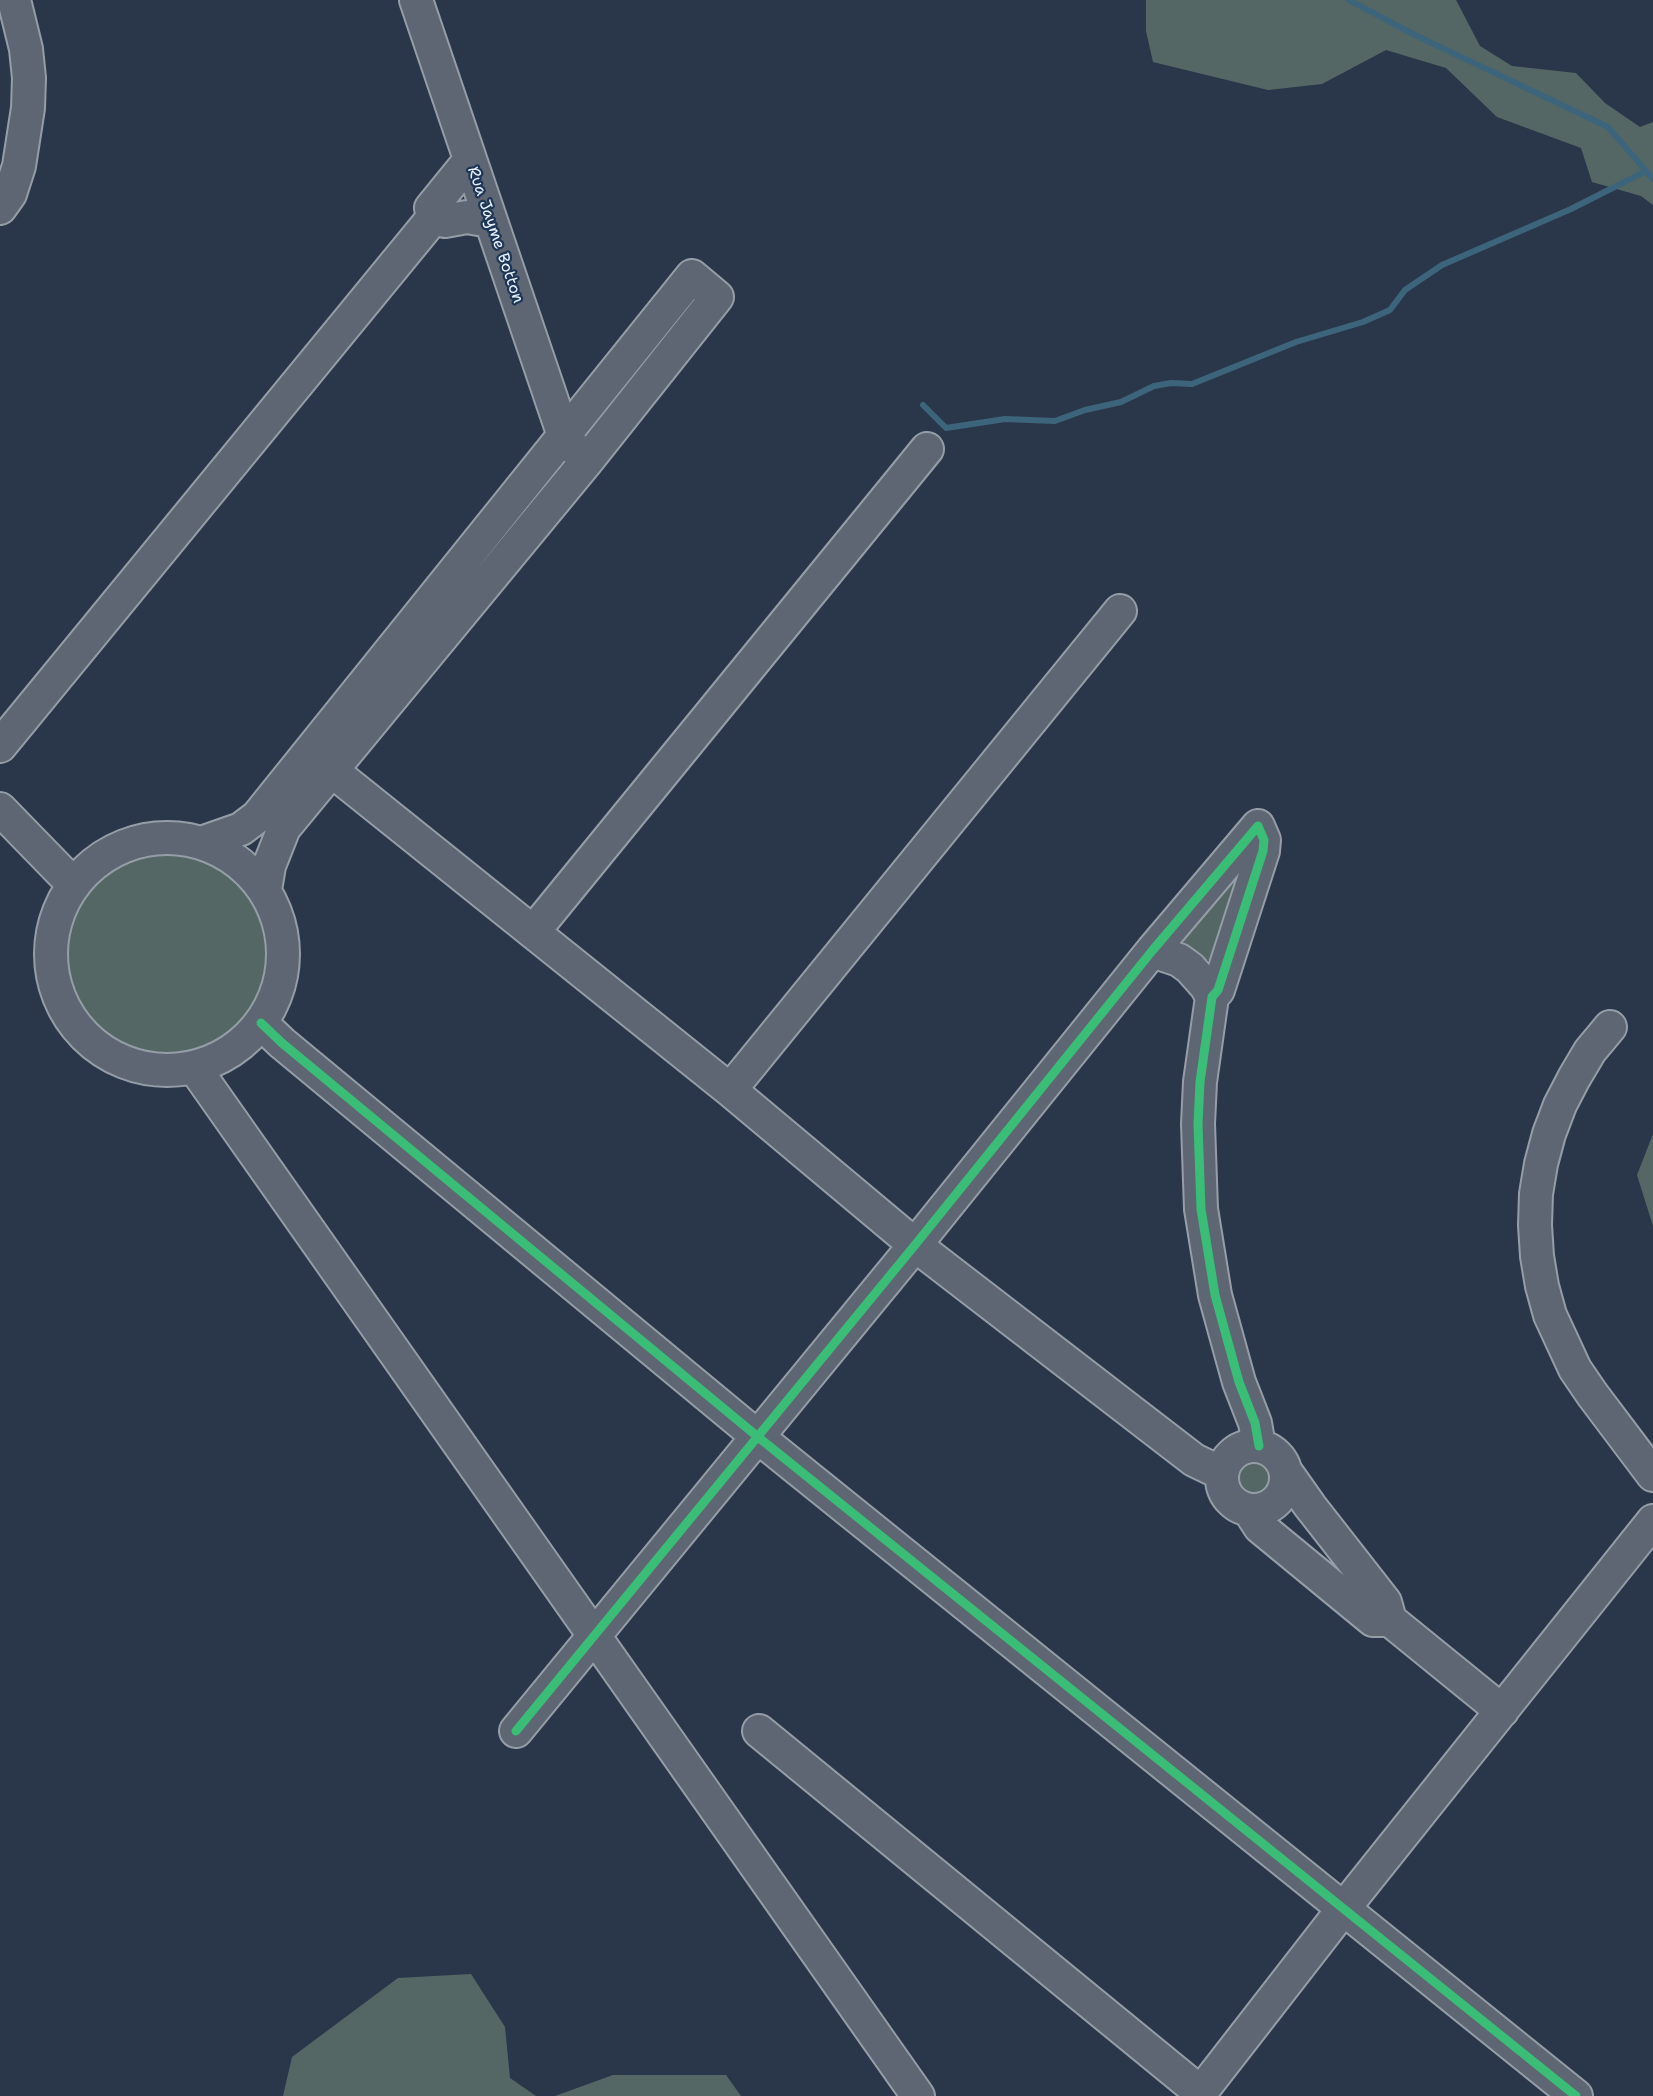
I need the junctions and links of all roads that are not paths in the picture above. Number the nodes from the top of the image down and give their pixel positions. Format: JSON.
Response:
{"nodes":[{"id":1,"x":14,"y":0,"type":"edge"},
{"id":2,"x":416,"y":0,"type":"edge"},
{"id":3,"x":470,"y":160,"type":"junction"},
{"id":4,"x":0,"y":208,"type":"edge"},
{"id":5,"x":433,"y":218,"type":"junction"},
{"id":6,"x":490,"y":221,"type":"junction"},
{"id":7,"x":564,"y":436,"type":"junction"},
{"id":8,"x":927,"y":449,"type":"dead end"},
{"id":9,"x":586,"y":462,"type":"junction"},
{"id":10,"x":1120,"y":611,"type":"dead end"},
{"id":11,"x":0,"y":746,"type":"edge"},
{"id":12,"x":322,"y":760,"type":"junction"},
{"id":13,"x":0,"y":809,"type":"edge"},
{"id":14,"x":201,"y":843,"type":"junction"},
{"id":15,"x":74,"y":885,"type":"junction"},
{"id":16,"x":264,"y":890,"type":"junction"},
{"id":17,"x":533,"y":932,"type":"junction"},
{"id":18,"x":1152,"y":951,"type":"junction"},
{"id":19,"x":1212,"y":997,"type":"junction"},
{"id":20,"x":261,"y":1023,"type":"junction"},
{"id":21,"x":1610,"y":1027,"type":"dead end"},
{"id":22,"x":194,"y":1067,"type":"junction"},
{"id":23,"x":730,"y":1090,"type":"junction"},
{"id":24,"x":915,"y":1245,"type":"junction"},
{"id":25,"x":758,"y":1437,"type":"junction"},
{"id":26,"x":1259,"y":1446,"type":"junction"},
{"id":27,"x":1286,"y":1472,"type":"junction"},
{"id":28,"x":1221,"y":1473,"type":"junction"},
{"id":29,"x":1653,"y":1475,"type":"edge"},
{"id":30,"x":1249,"y":1510,"type":"junction"},
{"id":31,"x":1653,"y":1521,"type":"edge"},
{"id":32,"x":1390,"y":1620,"type":"junction"},
{"id":33,"x":595,"y":1637,"type":"junction"},
{"id":34,"x":1502,"y":1711,"type":"junction"},
{"id":35,"x":516,"y":1731,"type":"dead end"},
{"id":36,"x":759,"y":1731,"type":"dead end"},
{"id":37,"x":1344,"y":1908,"type":"junction"},
{"id":38,"x":1199,"y":2094,"type":"edge"},
{"id":39,"x":918,"y":2096,"type":"edge"},
{"id":40,"x":1576,"y":2096,"type":"edge"}],
"edges":[{"from":1,"to":4,"type":"street"},
{"from":2,"to":3,"type":"street","name":"Rua Jayme Botton"},
{"from":3,"to":5,"type":"street"},
{"from":3,"to":6,"type":"street","name":"Rua Jayme Botton"},
{"from":5,"to":6,"type":"street"},
{"from":5,"to":11,"type":"street"},
{"from":6,"to":7,"type":"street","name":"Rua Jayme Botton"},
{"from":7,"to":9,"type":"street","name":"Rua Jayme Botton"},
{"from":7,"to":9,"type":"street"},
{"from":7,"to":12,"type":"street"},
{"from":8,"to":17,"type":"street"},
{"from":9,"to":12,"type":"street"},
{"from":10,"to":23,"type":"street"},
{"from":12,"to":14,"type":"street"},
{"from":12,"to":16,"type":"street"},
{"from":12,"to":17,"type":"street"},
{"from":13,"to":15,"type":"street"},
{"from":14,"to":15,"type":"street"},
{"from":14,"to":16,"type":"street"},
{"from":15,"to":22,"type":"street"},
{"from":16,"to":20,"type":"street"},
{"from":17,"to":23,"type":"street"},
{"from":18,"to":19,"type":"street"},
{"from":18,"to":19,"type":"street"},
{"from":18,"to":24,"type":"street"},
{"from":19,"to":26,"type":"street"},
{"from":20,"to":22,"type":"street"},
{"from":20,"to":25,"type":"street"},
{"from":21,"to":29,"type":"street"},
{"from":22,"to":33,"type":"street"},
{"from":23,"to":24,"type":"street"},
{"from":24,"to":25,"type":"street"},
{"from":24,"to":28,"type":"street"},
{"from":25,"to":33,"type":"street"},
{"from":25,"to":37,"type":"street"},
{"from":26,"to":27,"type":"street"},
{"from":26,"to":28,"type":"street"},
{"from":27,"to":30,"type":"street"},
{"from":27,"to":32,"type":"street"},
{"from":28,"to":30,"type":"street"},
{"from":30,"to":32,"type":"street"},
{"from":31,"to":34,"type":"street"},
{"from":32,"to":34,"type":"street"},
{"from":33,"to":35,"type":"street"},
{"from":33,"to":39,"type":"street"},
{"from":34,"to":37,"type":"street"},
{"from":36,"to":38,"type":"street"},
{"from":37,"to":38,"type":"street"},
{"from":37,"to":40,"type":"street"}]}
